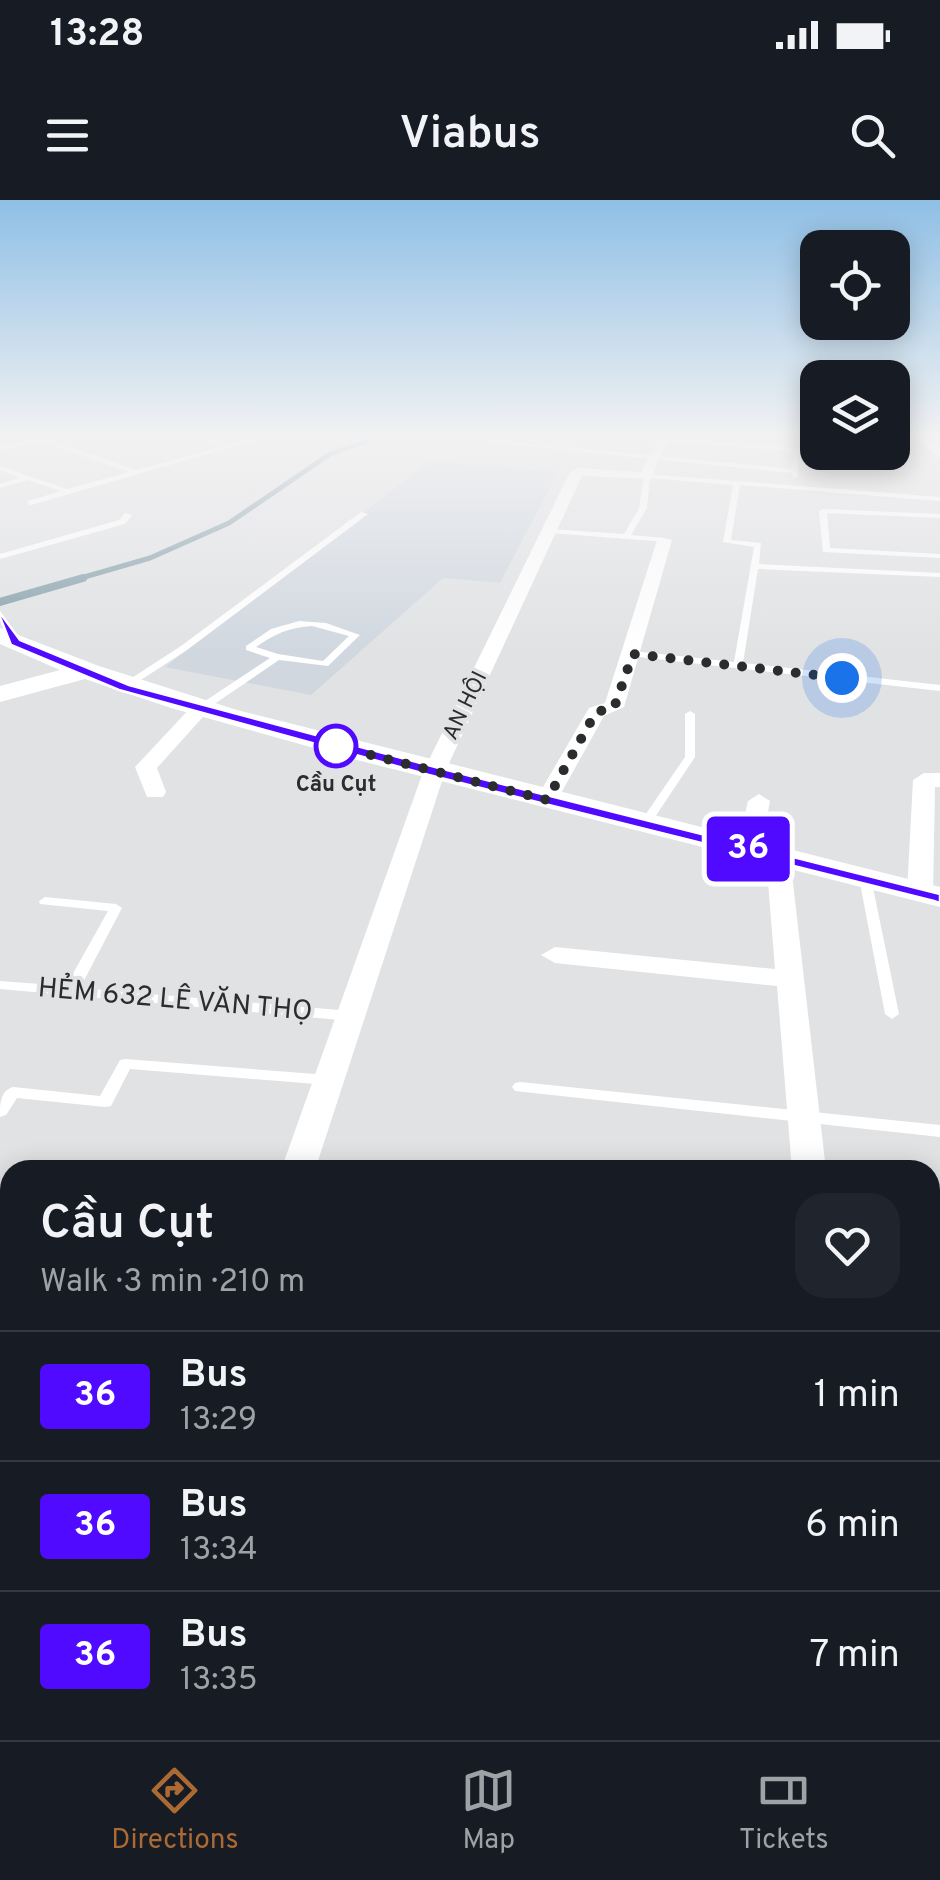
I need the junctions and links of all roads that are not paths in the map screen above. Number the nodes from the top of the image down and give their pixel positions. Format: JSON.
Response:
{"nodes":[{"id":1,"x":560,"y":509,"type":"edge"},
{"id":2,"x":642,"y":509,"type":"edge"},
{"id":3,"x":733,"y":509,"type":"edge"},
{"id":4,"x":364,"y":514,"type":"dead end"},
{"id":5,"x":128,"y":515,"type":"dead end"},
{"id":6,"x":940,"y":516,"type":"edge"},
{"id":7,"x":550,"y":531,"type":"junction"},
{"id":8,"x":626,"y":537,"type":"junction"},
{"id":9,"x":664,"y":540,"type":"joint"},
{"id":10,"x":940,"y":556,"type":"edge"},
{"id":11,"x":0,"y":557,"type":"edge"},
{"id":12,"x":754,"y":566,"type":"junction"},
{"id":13,"x":940,"y":575,"type":"edge"},
{"id":14,"x":0,"y":617,"type":"edge"},
{"id":15,"x":8,"y":639,"type":"edge"},
{"id":16,"x":633,"y":654,"type":"junction"},
{"id":17,"x":45,"y":656,"type":"junction"},
{"id":18,"x":277,"y":658,"type":"junction"},
{"id":19,"x":738,"y":666,"type":"junction"},
{"id":20,"x":82,"y":672,"type":"junction"},
{"id":21,"x":0,"y":682,"type":"edge"},
{"id":22,"x":124,"y":688,"type":"junction"},
{"id":23,"x":940,"y":688,"type":"edge"},
{"id":24,"x":0,"y":692,"type":"edge"},
{"id":25,"x":200,"y":709,"type":"junction"},
{"id":26,"x":690,"y":714,"type":"dead end"},
{"id":27,"x":434,"y":772,"type":"junction"},
{"id":28,"x":940,"y":780,"type":"edge"},
{"id":29,"x":156,"y":792,"type":"dead end"},
{"id":30,"x":547,"y":800,"type":"junction"},
{"id":31,"x":760,"y":801,"type":"dead end"},
{"id":32,"x":645,"y":824,"type":"junction"},
{"id":33,"x":764,"y":853,"type":"junction"},
{"id":34,"x":865,"y":878,"type":"junction"},
{"id":35,"x":930,"y":895,"type":"edge"},
{"id":36,"x":45,"y":901,"type":"dead end"},
{"id":37,"x":555,"y":955,"type":"dead end"},
{"id":38,"x":791,"y":978,"type":"junction"},
{"id":39,"x":0,"y":985,"type":"edge"},
{"id":40,"x":71,"y":992,"type":"junction"},
{"id":41,"x":892,"y":1014,"type":"dead end"},
{"id":42,"x":351,"y":1016,"type":"junction"},
{"id":43,"x":328,"y":1080,"type":"junction"},
{"id":44,"x":520,"y":1087,"type":"dead end"},
{"id":45,"x":0,"y":1111,"type":"edge"},
{"id":46,"x":805,"y":1119,"type":"junction"},
{"id":47,"x":940,"y":1131,"type":"edge"},
{"id":48,"x":301,"y":1160,"type":"edge"},
{"id":49,"x":808,"y":1160,"type":"edge"}],
"edges":[{"from":1,"to":7,"type":"street","name":"AN HỘI"},
{"from":2,"to":8,"type":"lane"},
{"from":3,"to":12,"type":"lane"},
{"from":4,"to":22,"type":"lane"},
{"from":5,"to":11,"type":"lane"},
{"from":6,"to":10,"type":"lane"},
{"from":7,"to":8,"type":"lane"},
{"from":7,"to":27,"type":"street","name":"AN HỘI"},
{"from":8,"to":9,"type":"lane"},
{"from":9,"to":16,"type":"street"},
{"from":12,"to":13,"type":"lane"},
{"from":12,"to":19,"type":"lane"},
{"from":14,"to":15,"type":"main road"},
{"from":15,"to":17,"type":"main road"},
{"from":15,"to":21,"type":"main road"},
{"from":16,"to":19,"type":"lane"},
{"from":16,"to":30,"type":"street"},
{"from":17,"to":20,"type":"main road"},
{"from":17,"to":24,"type":"main road"},
{"from":18,"to":18,"type":"lane"},
{"from":18,"to":25,"type":"lane"},
{"from":19,"to":23,"type":"lane"},
{"from":20,"to":22,"type":"main road"},
{"from":20,"to":24,"type":"main road"},
{"from":22,"to":25,"type":"main road"},
{"from":25,"to":27,"type":"main road"},
{"from":25,"to":29,"type":"street"},
{"from":26,"to":32,"type":"lane"},
{"from":27,"to":30,"type":"main road"},
{"from":27,"to":42,"type":"street","name":"AN HỘI"},
{"from":28,"to":35,"type":"street"},
{"from":30,"to":32,"type":"main road"},
{"from":31,"to":33,"type":"street"},
{"from":32,"to":33,"type":"main road"},
{"from":33,"to":34,"type":"main road"},
{"from":33,"to":38,"type":"street"},
{"from":34,"to":35,"type":"main road"},
{"from":34,"to":41,"type":"lane"},
{"from":36,"to":40,"type":"lane"},
{"from":37,"to":38,"type":"street"},
{"from":38,"to":46,"type":"street"},
{"from":39,"to":40,"type":"lane","name":"HẺM 632 LÊ VĂN THỌ"},
{"from":40,"to":42,"type":"lane","name":"HẺM 632 LÊ VĂN THỌ"},
{"from":42,"to":43,"type":"street","name":"AN HỘI"},
{"from":43,"to":45,"type":"lane"},
{"from":43,"to":48,"type":"street","name":"AN HỘI"},
{"from":44,"to":46,"type":"lane"},
{"from":46,"to":47,"type":"lane"},
{"from":46,"to":49,"type":"street"}]}
